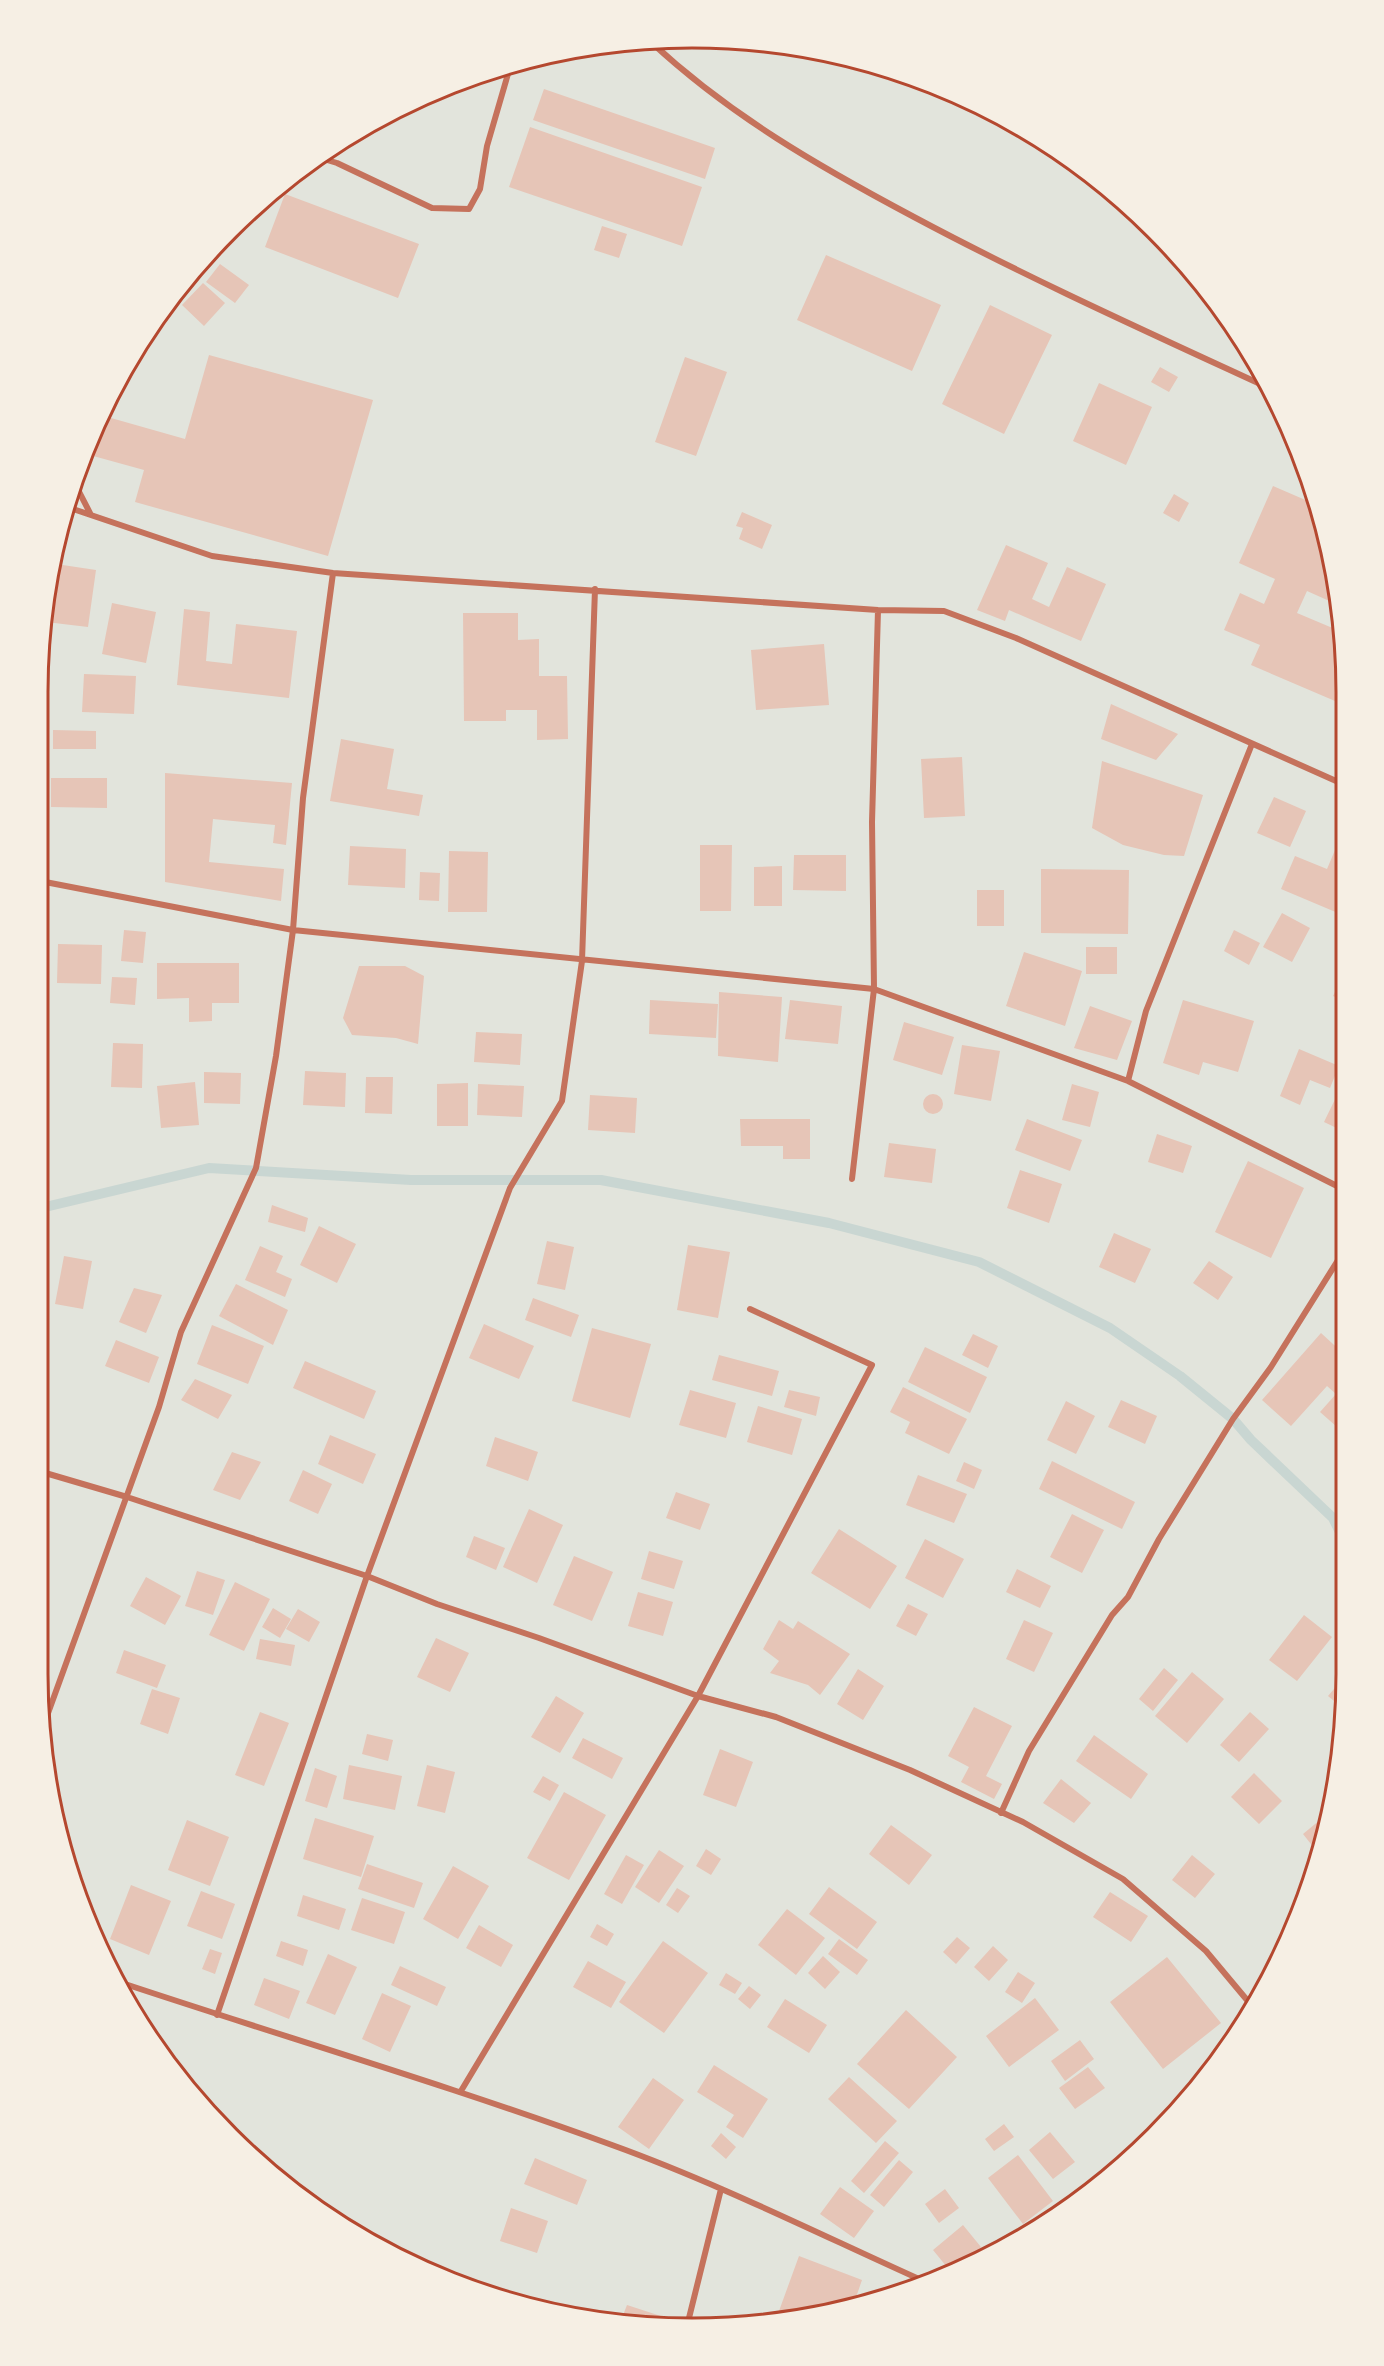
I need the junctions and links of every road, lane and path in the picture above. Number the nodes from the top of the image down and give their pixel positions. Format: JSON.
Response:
{"nodes":[{"id":1,"x":658,"y":49,"type":"edge"},
{"id":2,"x":508,"y":75,"type":"edge"},
{"id":3,"x":329,"y":161,"type":"edge"},
{"id":4,"x":1257,"y":382,"type":"edge"},
{"id":5,"x":80,"y":493,"type":"edge"},
{"id":6,"x":75,"y":509,"type":"edge"},
{"id":7,"x":90,"y":513,"type":"junction"},
{"id":8,"x":333,"y":573,"type":"junction"},
{"id":9,"x":595,"y":589,"type":"junction"},
{"id":10,"x":878,"y":610,"type":"junction"},
{"id":11,"x":1252,"y":744,"type":"junction"},
{"id":12,"x":1336,"y":781,"type":"edge"},
{"id":13,"x":48,"y":883,"type":"edge"},
{"id":14,"x":293,"y":930,"type":"junction"},
{"id":15,"x":582,"y":961,"type":"junction"},
{"id":16,"x":874,"y":988,"type":"junction"},
{"id":17,"x":1128,"y":1081,"type":"junction"},
{"id":18,"x":852,"y":1179,"type":"dead end"},
{"id":19,"x":1336,"y":1185,"type":"edge"},
{"id":20,"x":1336,"y":1263,"type":"edge"},
{"id":21,"x":750,"y":1309,"type":"dead end"},
{"id":22,"x":48,"y":1474,"type":"edge"},
{"id":23,"x":127,"y":1497,"type":"junction"},
{"id":24,"x":367,"y":1576,"type":"junction"},
{"id":25,"x":698,"y":1696,"type":"junction"},
{"id":26,"x":49,"y":1711,"type":"edge"},
{"id":27,"x":1001,"y":1813,"type":"junction"},
{"id":28,"x":128,"y":1985,"type":"edge"},
{"id":29,"x":1247,"y":2000,"type":"edge"},
{"id":30,"x":217,"y":2015,"type":"junction"},
{"id":31,"x":461,"y":2091,"type":"junction"},
{"id":32,"x":721,"y":2189,"type":"junction"},
{"id":33,"x":915,"y":2278,"type":"edge"},
{"id":34,"x":689,"y":2318,"type":"edge"}],
"edges":[{"from":1,"to":4,"type":"street"},
{"from":2,"to":3,"type":"street"},
{"from":5,"to":7,"type":"street"},
{"from":6,"to":7,"type":"street"},
{"from":7,"to":8,"type":"street"},
{"from":8,"to":9,"type":"street"},
{"from":8,"to":14,"type":"street"},
{"from":9,"to":10,"type":"street"},
{"from":9,"to":15,"type":"street"},
{"from":10,"to":11,"type":"street"},
{"from":10,"to":16,"type":"street"},
{"from":11,"to":12,"type":"street"},
{"from":11,"to":17,"type":"street"},
{"from":13,"to":14,"type":"street"},
{"from":14,"to":15,"type":"street"},
{"from":14,"to":23,"type":"street"},
{"from":15,"to":16,"type":"street"},
{"from":15,"to":24,"type":"street"},
{"from":16,"to":17,"type":"street"},
{"from":16,"to":18,"type":"street"},
{"from":17,"to":19,"type":"street"},
{"from":20,"to":27,"type":"street"},
{"from":21,"to":25,"type":"street"},
{"from":22,"to":23,"type":"street"},
{"from":23,"to":24,"type":"street"},
{"from":23,"to":26,"type":"street"},
{"from":24,"to":25,"type":"street"},
{"from":24,"to":30,"type":"street"},
{"from":25,"to":27,"type":"street"},
{"from":25,"to":31,"type":"street"},
{"from":27,"to":29,"type":"street"},
{"from":28,"to":30,"type":"street"},
{"from":30,"to":31,"type":"street"},
{"from":31,"to":32,"type":"street"},
{"from":32,"to":33,"type":"street"},
{"from":32,"to":34,"type":"street"}]}
